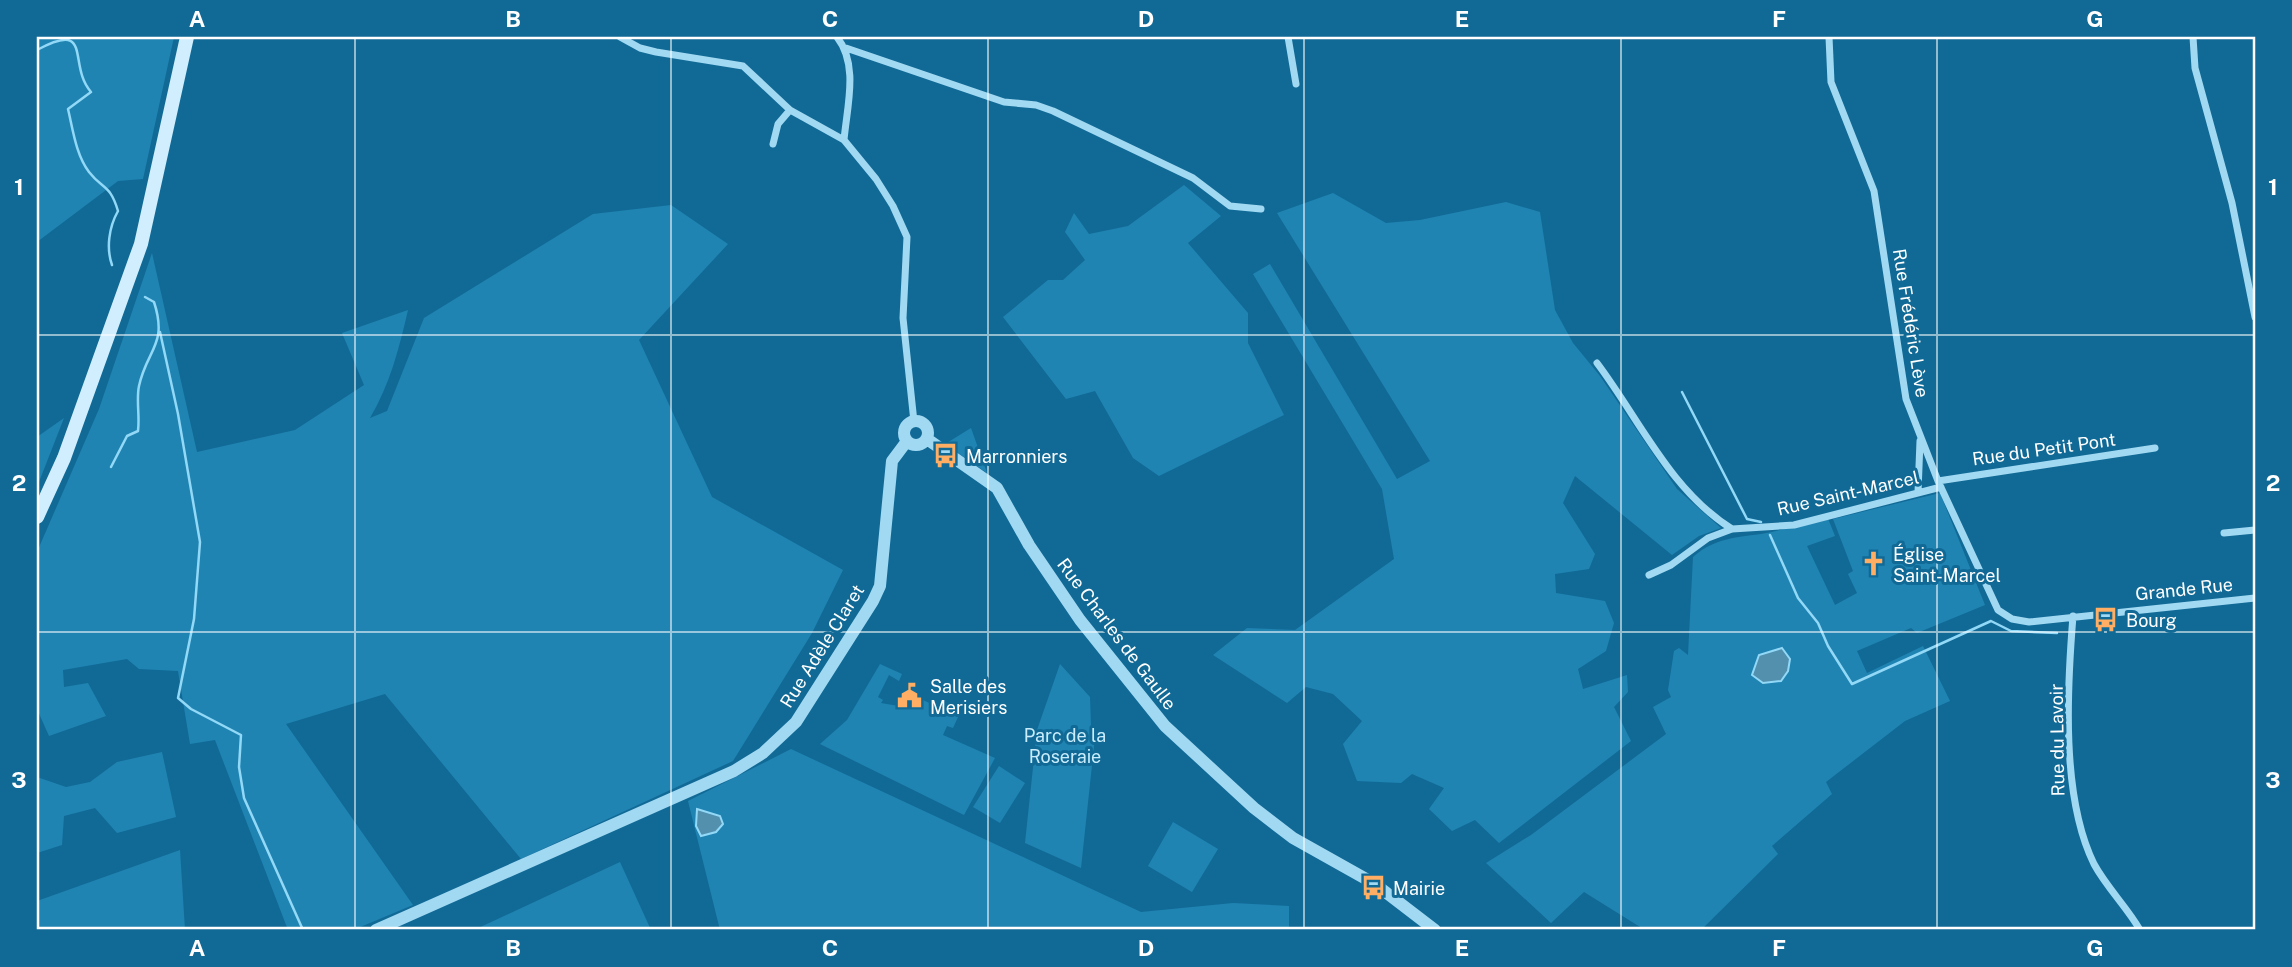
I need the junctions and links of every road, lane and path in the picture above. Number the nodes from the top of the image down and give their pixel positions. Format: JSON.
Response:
{"nodes":[{"id":1,"x":187,"y":37,"type":"edge"},
{"id":2,"x":620,"y":37,"type":"edge"},
{"id":3,"x":837,"y":37,"type":"edge"},
{"id":4,"x":1288,"y":37,"type":"edge"},
{"id":5,"x":1829,"y":37,"type":"edge"},
{"id":6,"x":2193,"y":37,"type":"edge"},
{"id":7,"x":846,"y":48,"type":"junction"},
{"id":8,"x":1296,"y":84,"type":"dead end"},
{"id":9,"x":790,"y":110,"type":"junction"},
{"id":10,"x":844,"y":140,"type":"junction"},
{"id":11,"x":773,"y":144,"type":"dead end"},
{"id":12,"x":1261,"y":209,"type":"dead end"},
{"id":13,"x":2255,"y":317,"type":"edge"},
{"id":14,"x":1597,"y":363,"type":"dead end"},
{"id":15,"x":914,"y":422,"type":"junction"},
{"id":16,"x":1920,"y":438,"type":"junction"},
{"id":17,"x":927,"y":439,"type":"junction"},
{"id":18,"x":907,"y":441,"type":"junction"},
{"id":19,"x":2155,"y":448,"type":"dead end"},
{"id":20,"x":1940,"y":484,"type":"junction"},
{"id":21,"x":1918,"y":492,"type":"junction"},
{"id":22,"x":37,"y":516,"type":"edge"},
{"id":23,"x":1732,"y":529,"type":"junction"},
{"id":24,"x":2255,"y":530,"type":"edge"},
{"id":25,"x":2224,"y":533,"type":"dead end"},
{"id":26,"x":1649,"y":575,"type":"dead end"},
{"id":27,"x":2255,"y":598,"type":"edge"},
{"id":28,"x":2073,"y":616,"type":"junction"},
{"id":29,"x":376,"y":930,"type":"edge"},
{"id":30,"x":1435,"y":930,"type":"edge"},
{"id":31,"x":2140,"y":930,"type":"edge"}],
"edges":[{"from":1,"to":22,"type":"main road"},
{"from":2,"to":9,"type":"street"},
{"from":3,"to":7,"type":"street"},
{"from":4,"to":8,"type":"street"},
{"from":5,"to":16,"type":"street","name":"Rue Frédéric Lève"},
{"from":6,"to":13,"type":"street"},
{"from":7,"to":10,"type":"street"},
{"from":7,"to":12,"type":"street"},
{"from":9,"to":10,"type":"street"},
{"from":9,"to":11,"type":"street"},
{"from":10,"to":15,"type":"street"},
{"from":14,"to":23,"type":"street"},
{"from":15,"to":17,"type":"street"},
{"from":15,"to":18,"type":"street"},
{"from":16,"to":20,"type":"street","name":"Rue Frédéric Lève"},
{"from":16,"to":21,"type":"street"},
{"from":17,"to":18,"type":"street"},
{"from":17,"to":30,"type":"street","name":"Rue Charles de Gaulle"},
{"from":18,"to":29,"type":"street","name":"Rue Adèle Claret"},
{"from":19,"to":20,"type":"street","name":"Rue du Petit Pont"},
{"from":20,"to":21,"type":"street","name":"Rue Saint-Marcel"},
{"from":20,"to":28,"type":"street","name":"Rue Frédéric Lève"},
{"from":21,"to":23,"type":"street","name":"Rue Saint-Marcel"},
{"from":23,"to":26,"type":"street","name":"Rue Saint-Marcel"},
{"from":24,"to":25,"type":"street"},
{"from":27,"to":28,"type":"street","name":"Grande Rue"},
{"from":28,"to":31,"type":"street","name":"Rue du Lavoir"}]}
